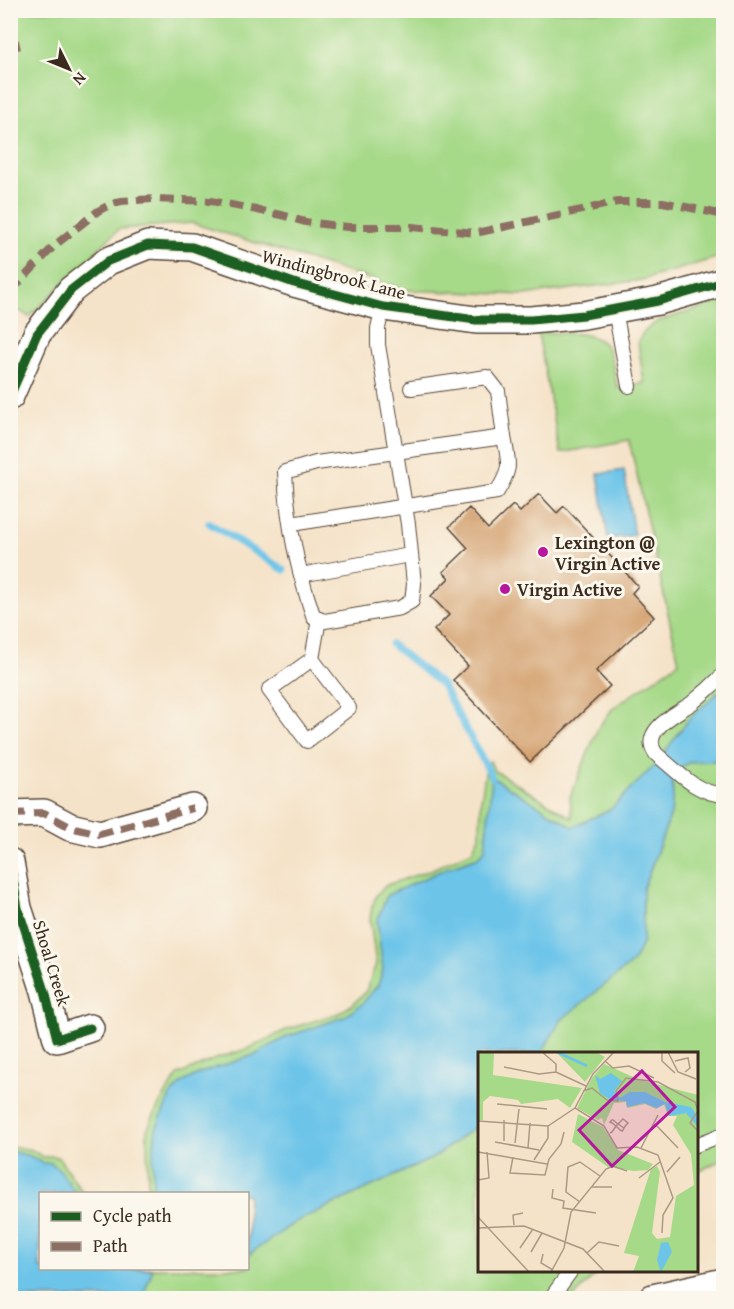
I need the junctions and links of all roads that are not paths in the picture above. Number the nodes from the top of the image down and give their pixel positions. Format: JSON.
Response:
{"nodes":[{"id":1,"x":723,"y":282,"type":"edge"},
{"id":2,"x":383,"y":307,"type":"junction"},
{"id":3,"x":615,"y":310,"type":"junction"},
{"id":4,"x":629,"y":386,"type":"dead end"},
{"id":5,"x":411,"y":388,"type":"dead end"},
{"id":6,"x":10,"y":396,"type":"edge"},
{"id":7,"x":504,"y":436,"type":"junction"},
{"id":8,"x":395,"y":451,"type":"junction"},
{"id":9,"x":404,"y":506,"type":"junction"},
{"id":10,"x":291,"y":524,"type":"junction"},
{"id":11,"x":410,"y":555,"type":"junction"},
{"id":12,"x":301,"y":575,"type":"junction"},
{"id":13,"x":319,"y":619,"type":"junction"},
{"id":14,"x":312,"y":659,"type":"junction"},
{"id":15,"x":723,"y":674,"type":"edge"},
{"id":16,"x":723,"y":795,"type":"edge"},
{"id":17,"x":193,"y":808,"type":"dead end"},
{"id":18,"x":10,"y":814,"type":"edge"},
{"id":19,"x":10,"y":862,"type":"edge"},
{"id":20,"x":14,"y":909,"type":"edge"},
{"id":21,"x":90,"y":1028,"type":"dead end"},
{"id":22,"x":723,"y":1134,"type":"edge"},
{"id":23,"x":698,"y":1144,"type":"edge"},
{"id":24,"x":569,"y":1273,"type":"edge"},
{"id":25,"x":723,"y":1282,"type":"edge"},
{"id":26,"x":551,"y":1299,"type":"edge"},
{"id":27,"x":653,"y":1299,"type":"edge"}],
"edges":[{"from":1,"to":3,"type":"street","name":"Windingbrook Lane"},
{"from":2,"to":3,"type":"street","name":"Windingbrook Lane"},
{"from":2,"to":6,"type":"street","name":"Windingbrook Lane"},
{"from":2,"to":8,"type":"lane"},
{"from":3,"to":4,"type":"lane"},
{"from":5,"to":7,"type":"lane"},
{"from":7,"to":8,"type":"lane"},
{"from":7,"to":9,"type":"lane"},
{"from":8,"to":9,"type":"lane"},
{"from":8,"to":10,"type":"lane"},
{"from":9,"to":10,"type":"lane"},
{"from":9,"to":11,"type":"lane"},
{"from":10,"to":12,"type":"lane"},
{"from":11,"to":12,"type":"lane"},
{"from":11,"to":13,"type":"lane"},
{"from":12,"to":13,"type":"lane"},
{"from":13,"to":14,"type":"lane"},
{"from":14,"to":14,"type":"lane"},
{"from":15,"to":16,"type":"lane"},
{"from":17,"to":18,"type":"street"},
{"from":19,"to":20,"type":"street","name":"Shoal Creek"},
{"from":20,"to":21,"type":"street","name":"Shoal Creek"},
{"from":22,"to":23,"type":"lane"},
{"from":24,"to":26,"type":"lane"},
{"from":25,"to":27,"type":"street"}]}
